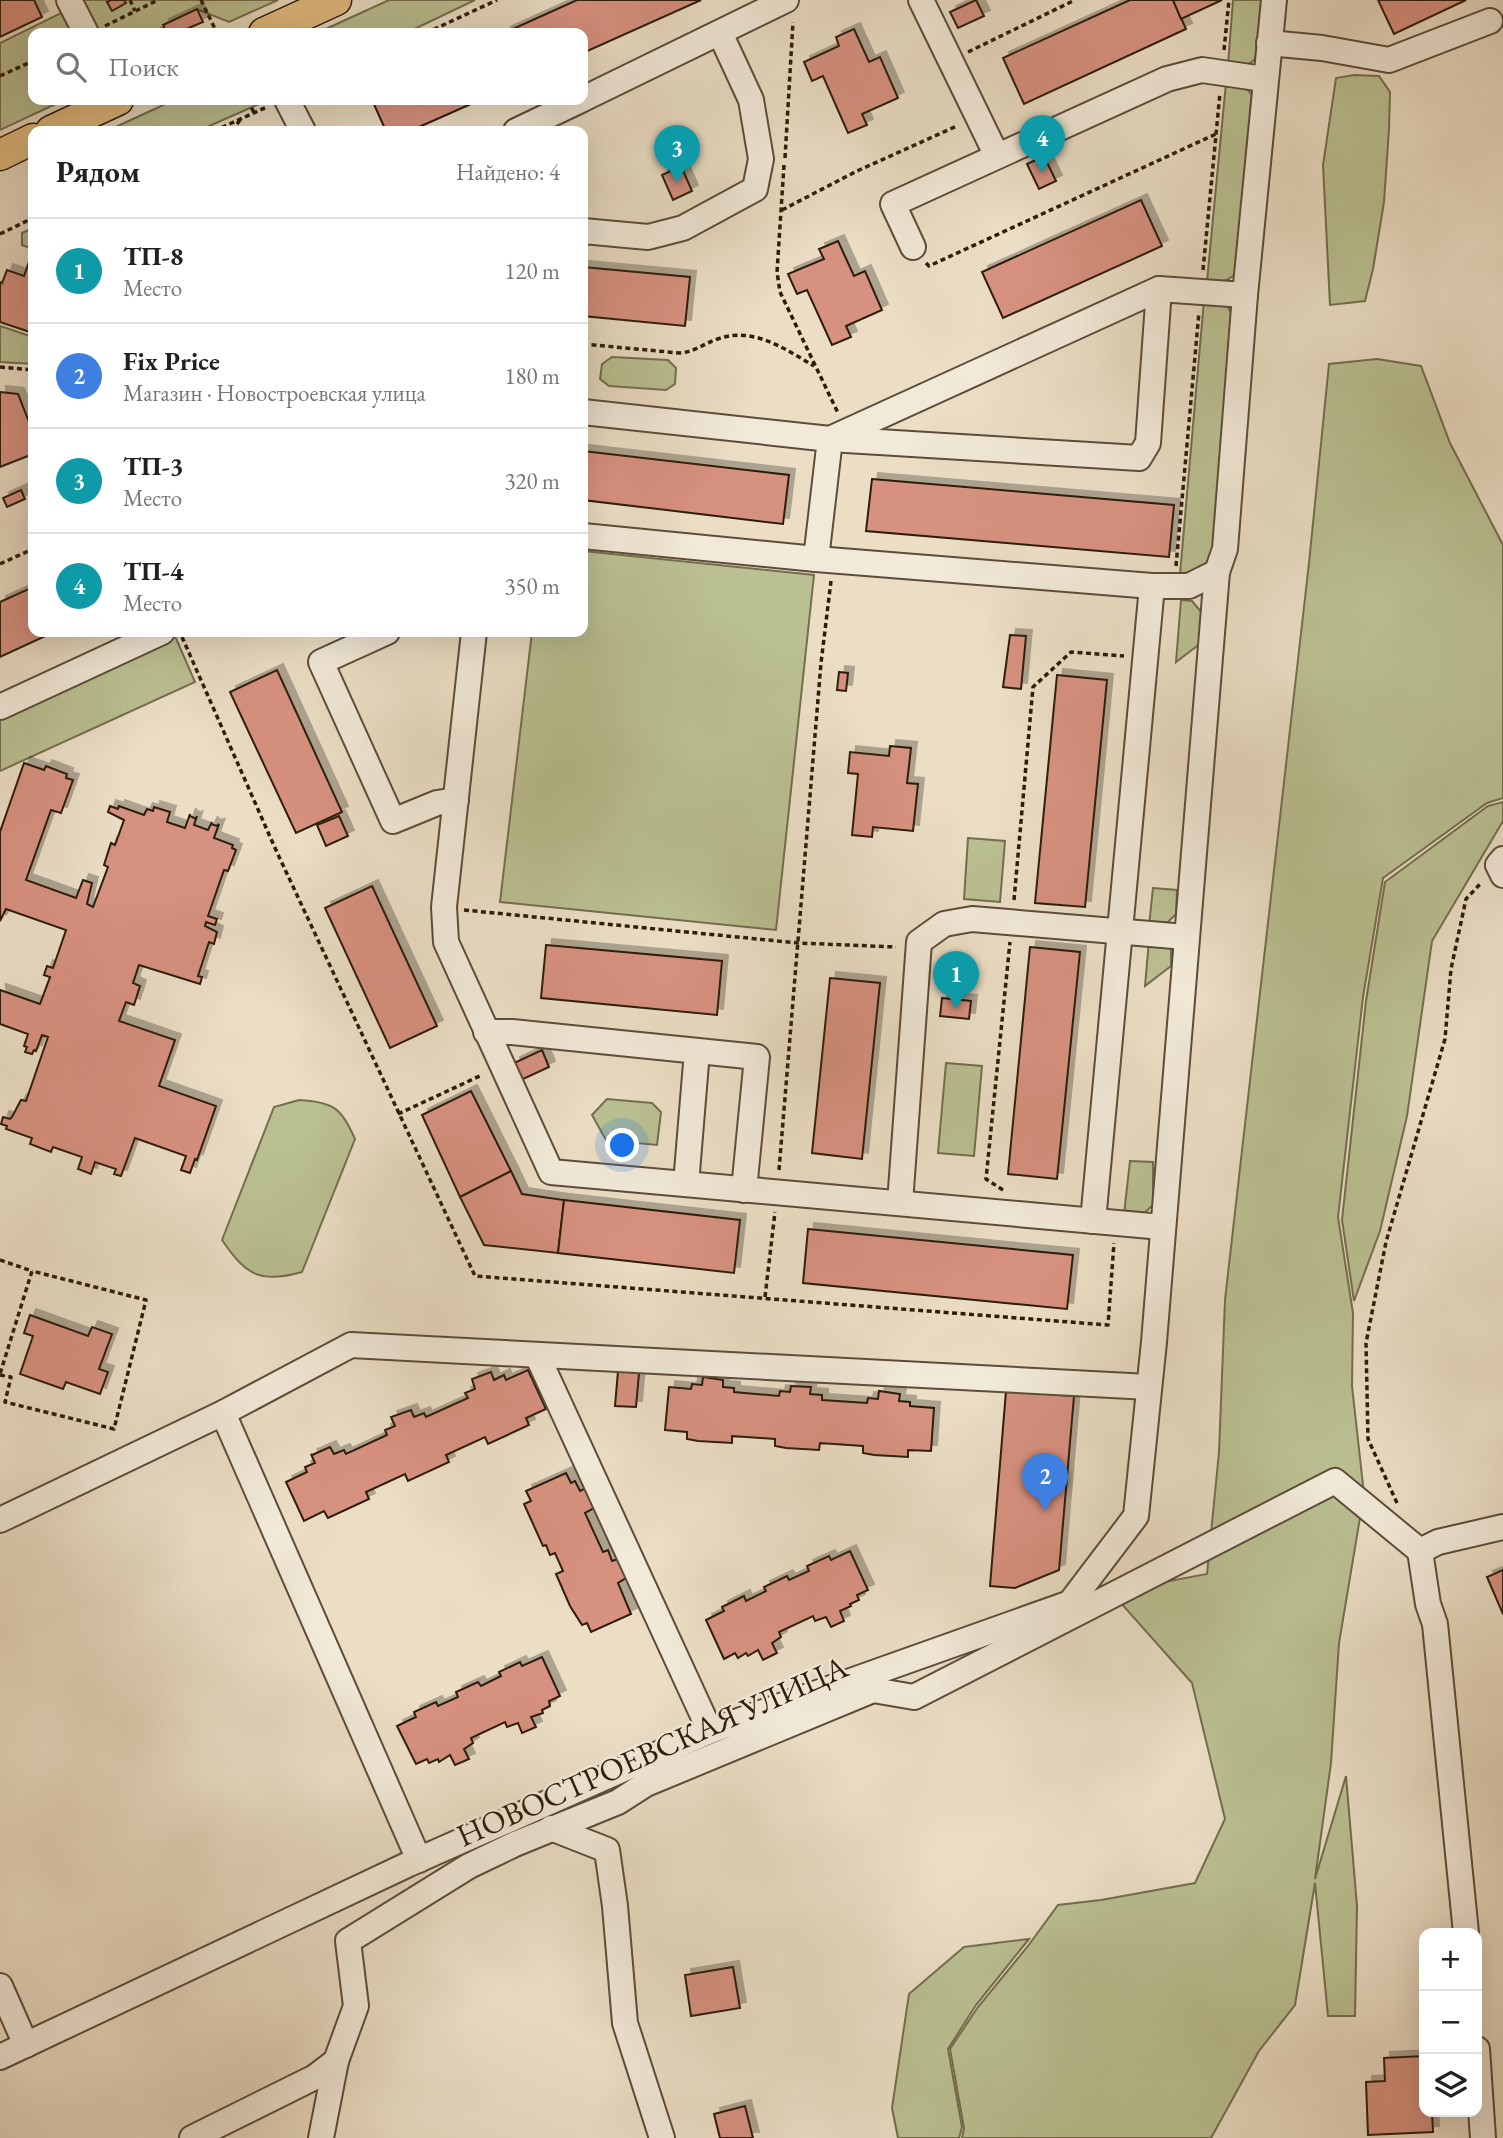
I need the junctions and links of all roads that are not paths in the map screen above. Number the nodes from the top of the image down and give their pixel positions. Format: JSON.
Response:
{"nodes":[{"id":1,"x":69,"y":0,"type":"edge"},
{"id":2,"x":336,"y":0,"type":"edge"},
{"id":3,"x":921,"y":0,"type":"edge"},
{"id":4,"x":1274,"y":0,"type":"edge"},
{"id":5,"x":790,"y":6,"type":"edge"},
{"id":6,"x":1490,"y":21,"type":"dead end"},
{"id":7,"x":88,"y":28,"type":"edge"},
{"id":8,"x":275,"y":28,"type":"edge"},
{"id":9,"x":720,"y":33,"type":"junction"},
{"id":10,"x":1269,"y":43,"type":"junction"},
{"id":11,"x":1264,"y":79,"type":"junction"},
{"id":12,"x":588,"y":96,"type":"edge"},
{"id":13,"x":106,"y":105,"type":"edge"},
{"id":14,"x":282,"y":105,"type":"edge"},
{"id":15,"x":570,"y":105,"type":"edge"},
{"id":16,"x":61,"y":126,"type":"edge"},
{"id":17,"x":299,"y":126,"type":"edge"},
{"id":18,"x":526,"y":126,"type":"edge"},
{"id":19,"x":28,"y":141,"type":"edge"},
{"id":20,"x":0,"y":155,"type":"edge"},
{"id":21,"x":997,"y":156,"type":"junction"},
{"id":22,"x":588,"y":231,"type":"edge"},
{"id":23,"x":913,"y":247,"type":"road end"},
{"id":24,"x":1159,"y":289,"type":"junction"},
{"id":25,"x":1245,"y":295,"type":"junction"},
{"id":26,"x":588,"y":412,"type":"edge"},
{"id":27,"x":838,"y":435,"type":"junction"},
{"id":28,"x":588,"y":536,"type":"edge"},
{"id":29,"x":825,"y":560,"type":"junction"},
{"id":30,"x":1217,"y":572,"type":"junction"},
{"id":31,"x":1152,"y":586,"type":"junction"},
{"id":32,"x":151,"y":637,"type":"edge"},
{"id":33,"x":376,"y":637,"type":"edge"},
{"id":34,"x":473,"y":637,"type":"edge"},
{"id":35,"x":0,"y":707,"type":"edge"},
{"id":36,"x":456,"y":800,"type":"junction"},
{"id":37,"x":1120,"y":930,"type":"junction"},
{"id":38,"x":1186,"y":937,"type":"junction"},
{"id":39,"x":486,"y":1032,"type":"junction"},
{"id":40,"x":697,"y":1051,"type":"junction"},
{"id":41,"x":686,"y":1184,"type":"junction"},
{"id":42,"x":744,"y":1190,"type":"junction"},
{"id":43,"x":900,"y":1203,"type":"junction"},
{"id":44,"x":1093,"y":1222,"type":"junction"},
{"id":45,"x":1162,"y":1227,"type":"junction"},
{"id":46,"x":537,"y":1355,"type":"junction"},
{"id":47,"x":1149,"y":1387,"type":"junction"},
{"id":48,"x":223,"y":1413,"type":"junction"},
{"id":49,"x":0,"y":1520,"type":"edge"},
{"id":50,"x":1503,"y":1527,"type":"edge"},
{"id":51,"x":1419,"y":1551,"type":"junction"},
{"id":52,"x":710,"y":1731,"type":"junction"},
{"id":53,"x":551,"y":1828,"type":"junction"},
{"id":54,"x":419,"y":1860,"type":"junction"},
{"id":55,"x":1465,"y":1928,"type":"edge"},
{"id":56,"x":0,"y":1986,"type":"edge"},
{"id":57,"x":26,"y":2045,"type":"junction"},
{"id":58,"x":1477,"y":2054,"type":"edge"},
{"id":59,"x":0,"y":2057,"type":"edge"},
{"id":60,"x":336,"y":2061,"type":"junction"},
{"id":61,"x":192,"y":2138,"type":"edge"},
{"id":62,"x":321,"y":2138,"type":"edge"},
{"id":63,"x":662,"y":2138,"type":"edge"},
{"id":64,"x":1483,"y":2138,"type":"edge"}],
"edges":[{"from":1,"to":7,"type":"street"},
{"from":2,"to":8,"type":"main road"},
{"from":3,"to":21,"type":"street"},
{"from":4,"to":10,"type":"street"},
{"from":5,"to":9,"type":"street"},
{"from":6,"to":10,"type":"street"},
{"from":9,"to":12,"type":"street"},
{"from":9,"to":22,"type":"street"},
{"from":10,"to":11,"type":"street"},
{"from":11,"to":21,"type":"street"},
{"from":11,"to":25,"type":"street"},
{"from":13,"to":16,"type":"main road"},
{"from":14,"to":17,"type":"street"},
{"from":15,"to":18,"type":"street"},
{"from":19,"to":20,"type":"main road"},
{"from":21,"to":23,"type":"street"},
{"from":24,"to":25,"type":"street"},
{"from":24,"to":27,"type":"street"},
{"from":24,"to":27,"type":"street"},
{"from":25,"to":30,"type":"street"},
{"from":26,"to":27,"type":"street"},
{"from":27,"to":29,"type":"street"},
{"from":28,"to":29,"type":"street"},
{"from":29,"to":31,"type":"street"},
{"from":30,"to":31,"type":"street"},
{"from":30,"to":38,"type":"street"},
{"from":31,"to":37,"type":"street"},
{"from":32,"to":35,"type":"street"},
{"from":33,"to":36,"type":"street"},
{"from":34,"to":36,"type":"street"},
{"from":36,"to":39,"type":"street"},
{"from":37,"to":38,"type":"street"},
{"from":37,"to":43,"type":"street"},
{"from":37,"to":44,"type":"street"},
{"from":38,"to":45,"type":"street"},
{"from":39,"to":40,"type":"street"},
{"from":39,"to":41,"type":"street"},
{"from":40,"to":41,"type":"street"},
{"from":40,"to":42,"type":"street"},
{"from":41,"to":42,"type":"street"},
{"from":42,"to":43,"type":"street"},
{"from":43,"to":44,"type":"street"},
{"from":44,"to":45,"type":"street"},
{"from":45,"to":47,"type":"street"},
{"from":46,"to":47,"type":"street"},
{"from":46,"to":48,"type":"street"},
{"from":46,"to":52,"type":"street"},
{"from":47,"to":52,"type":"street"},
{"from":48,"to":49,"type":"street"},
{"from":48,"to":54,"type":"street"},
{"from":50,"to":51,"type":"street"},
{"from":51,"to":53,"type":"street","name":"НОВОСТРОЕВСКАЯ УЛИЦА"},
{"from":51,"to":55,"type":"street"},
{"from":52,"to":54,"type":"street"},
{"from":53,"to":60,"type":"street","name":"НОВОСТРОЕВСКАЯ УЛИЦА"},
{"from":53,"to":63,"type":"street"},
{"from":54,"to":57,"type":"street"},
{"from":56,"to":57,"type":"street"},
{"from":57,"to":59,"type":"street"},
{"from":58,"to":64,"type":"street"},
{"from":60,"to":61,"type":"street"},
{"from":60,"to":62,"type":"street"}]}
